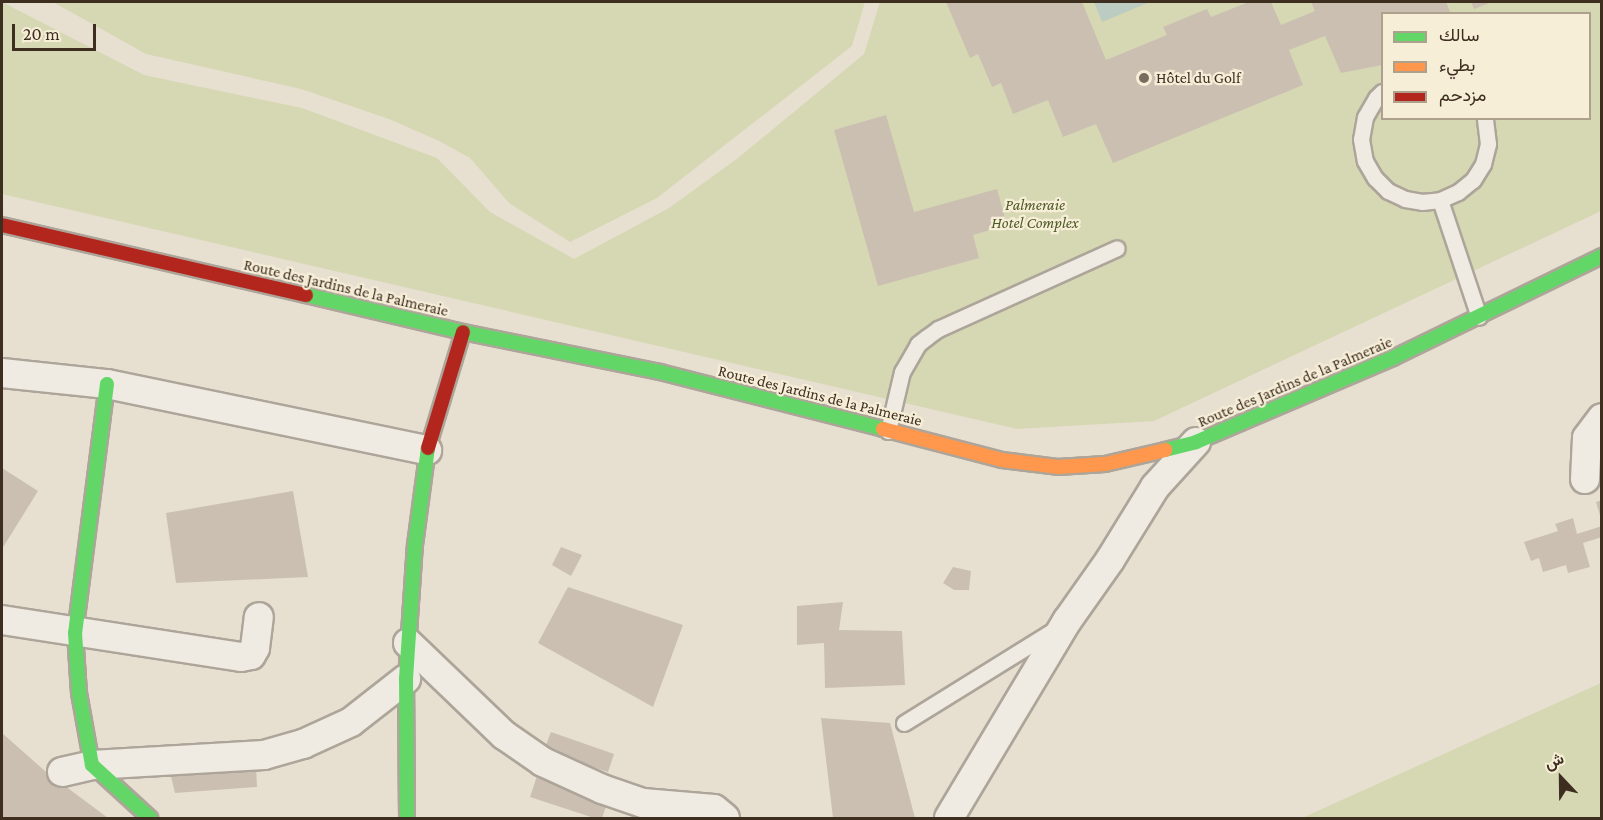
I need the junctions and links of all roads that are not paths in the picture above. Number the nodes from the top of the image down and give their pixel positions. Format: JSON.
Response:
{"nodes":[{"id":1,"x":1381,"y":94,"type":"edge"},
{"id":2,"x":1485,"y":120,"type":"edge"},
{"id":3,"x":1440,"y":200,"type":"junction"},
{"id":4,"x":2,"y":225,"type":"edge"},
{"id":5,"x":1117,"y":248,"type":"dead end"},
{"id":6,"x":1602,"y":256,"type":"edge"},
{"id":7,"x":1479,"y":317,"type":"junction"},
{"id":8,"x":463,"y":332,"type":"junction"},
{"id":9,"x":2,"y":373,"type":"edge"},
{"id":10,"x":107,"y":384,"type":"junction"},
{"id":11,"x":1602,"y":418,"type":"edge"},
{"id":12,"x":888,"y":431,"type":"junction"},
{"id":13,"x":1196,"y":442,"type":"junction"},
{"id":14,"x":427,"y":450,"type":"junction"},
{"id":15,"x":1585,"y":479,"type":"dead end"},
{"id":16,"x":259,"y":617,"type":"dead end"},
{"id":17,"x":2,"y":620,"type":"edge"},
{"id":18,"x":1067,"y":621,"type":"junction"},
{"id":19,"x":75,"y":633,"type":"junction"},
{"id":20,"x":408,"y":643,"type":"junction"},
{"id":21,"x":406,"y":679,"type":"junction"},
{"id":22,"x":904,"y":723,"type":"dead end"},
{"id":23,"x":92,"y":765,"type":"junction"},
{"id":24,"x":62,"y":772,"type":"dead end"},
{"id":25,"x":150,"y":819,"type":"edge"},
{"id":26,"x":407,"y":819,"type":"edge"},
{"id":27,"x":725,"y":819,"type":"edge"},
{"id":28,"x":949,"y":819,"type":"edge"}],
"edges":[{"from":1,"to":3,"type":"lane"},
{"from":2,"to":3,"type":"lane"},
{"from":3,"to":7,"type":"lane"},
{"from":4,"to":8,"type":"street","name":"Route des Jardins de la Palmeraie"},
{"from":5,"to":12,"type":"lane"},
{"from":6,"to":7,"type":"street","name":"Route des Jardins de la Palmeraie"},
{"from":7,"to":13,"type":"street","name":"Route des Jardins de la Palmeraie"},
{"from":8,"to":12,"type":"street","name":"Route des Jardins de la Palmeraie"},
{"from":8,"to":14,"type":"street"},
{"from":9,"to":10,"type":"street"},
{"from":10,"to":14,"type":"street"},
{"from":10,"to":19,"type":"street"},
{"from":11,"to":15,"type":"street"},
{"from":12,"to":13,"type":"street","name":"Route des Jardins de la Palmeraie"},
{"from":13,"to":18,"type":"street"},
{"from":14,"to":20,"type":"street"},
{"from":16,"to":19,"type":"street"},
{"from":17,"to":19,"type":"street"},
{"from":18,"to":22,"type":"lane"},
{"from":18,"to":28,"type":"street"},
{"from":19,"to":23,"type":"street"},
{"from":20,"to":21,"type":"street"},
{"from":20,"to":27,"type":"street"},
{"from":21,"to":23,"type":"street"},
{"from":21,"to":26,"type":"street"},
{"from":23,"to":24,"type":"street"},
{"from":23,"to":25,"type":"street"}]}
